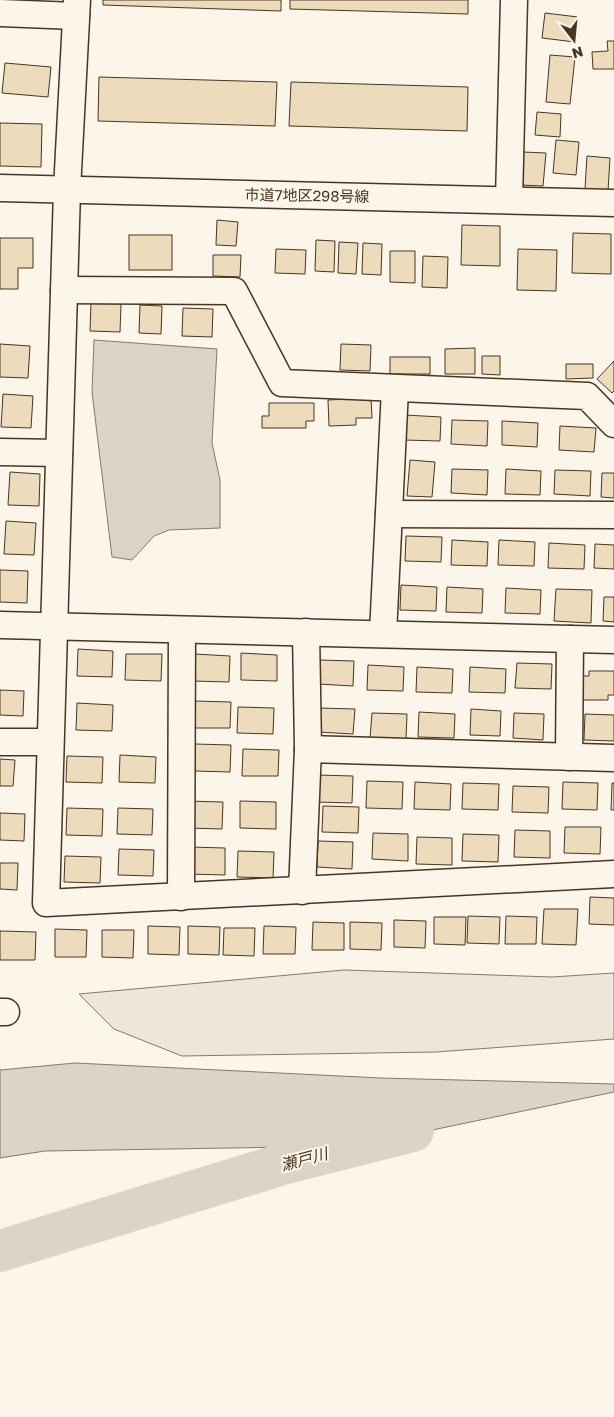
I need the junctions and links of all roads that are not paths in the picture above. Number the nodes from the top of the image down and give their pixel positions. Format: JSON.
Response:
{"nodes":[{"id":1,"x":514,"y":0,"type":"edge"},
{"id":2,"x":76,"y":8,"type":"edge"},
{"id":3,"x":0,"y":13,"type":"edge"},
{"id":4,"x":0,"y":188,"type":"edge"},
{"id":5,"x":66,"y":190,"type":"junction"},
{"id":6,"x":509,"y":200,"type":"junction"},
{"id":7,"x":614,"y":203,"type":"edge"},
{"id":8,"x":64,"y":290,"type":"junction"},
{"id":9,"x":395,"y":389,"type":"junction"},
{"id":10,"x":614,"y":424,"type":"edge"},
{"id":11,"x":0,"y":452,"type":"edge"},
{"id":12,"x":58,"y":453,"type":"junction"},
{"id":13,"x":389,"y":514,"type":"junction"},
{"id":14,"x":614,"y":515,"type":"edge"},
{"id":15,"x":0,"y":625,"type":"edge"},
{"id":16,"x":53,"y":627,"type":"junction"},
{"id":17,"x":182,"y":630,"type":"junction"},
{"id":18,"x":306,"y":632,"type":"junction"},
{"id":19,"x":383,"y":634,"type":"junction"},
{"id":20,"x":570,"y":639,"type":"junction"},
{"id":21,"x":614,"y":640,"type":"edge"},
{"id":22,"x":0,"y":742,"type":"edge"},
{"id":23,"x":50,"y":742,"type":"junction"},
{"id":24,"x":308,"y":749,"type":"junction"},
{"id":25,"x":569,"y":757,"type":"junction"},
{"id":26,"x":614,"y":758,"type":"edge"},
{"id":27,"x":614,"y":874,"type":"edge"},
{"id":28,"x":302,"y":891,"type":"junction"},
{"id":29,"x":181,"y":897,"type":"junction"}],
"edges":[{"from":1,"to":6,"type":"street"},
{"from":2,"to":3,"type":"street"},
{"from":2,"to":5,"type":"street"},
{"from":4,"to":5,"type":"street","name":"市道7地区298号線"},
{"from":5,"to":6,"type":"street","name":"市道7地区298号線"},
{"from":5,"to":8,"type":"street"},
{"from":6,"to":7,"type":"street","name":"市道7地区298号線"},
{"from":8,"to":9,"type":"street"},
{"from":8,"to":12,"type":"street"},
{"from":9,"to":10,"type":"street"},
{"from":9,"to":13,"type":"street"},
{"from":11,"to":12,"type":"street"},
{"from":12,"to":16,"type":"street"},
{"from":13,"to":14,"type":"street"},
{"from":13,"to":19,"type":"street"},
{"from":15,"to":16,"type":"street"},
{"from":16,"to":17,"type":"street"},
{"from":16,"to":23,"type":"street"},
{"from":17,"to":18,"type":"street"},
{"from":17,"to":29,"type":"street"},
{"from":18,"to":19,"type":"street"},
{"from":18,"to":24,"type":"street"},
{"from":19,"to":20,"type":"street"},
{"from":20,"to":21,"type":"street"},
{"from":20,"to":25,"type":"street"},
{"from":22,"to":23,"type":"street"},
{"from":23,"to":29,"type":"street"},
{"from":24,"to":25,"type":"street"},
{"from":24,"to":28,"type":"street"},
{"from":25,"to":26,"type":"street"},
{"from":27,"to":28,"type":"street"},
{"from":28,"to":29,"type":"street"}]}
